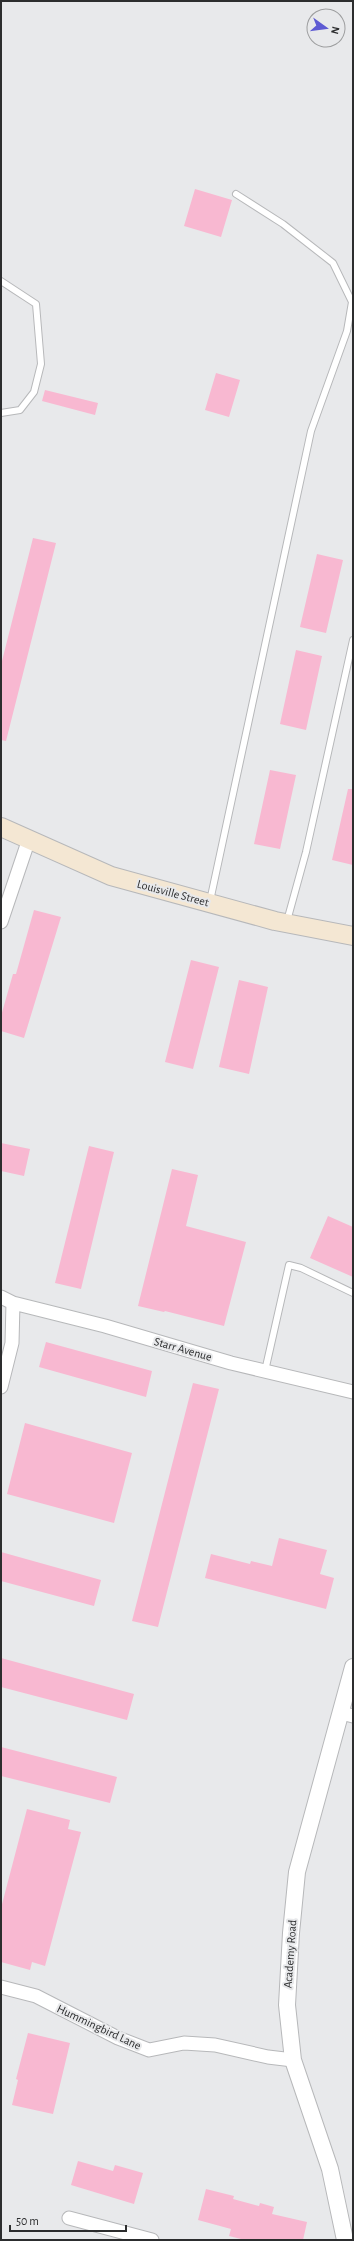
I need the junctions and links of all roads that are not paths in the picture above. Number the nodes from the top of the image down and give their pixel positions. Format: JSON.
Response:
{"nodes":[{"id":1,"x":236,"y":194,"type":"dead end"},
{"id":2,"x":1,"y":281,"type":"edge"},
{"id":3,"x":1,"y":413,"type":"edge"},
{"id":4,"x":353,"y":640,"type":"edge"},
{"id":5,"x":1,"y":827,"type":"edge"},
{"id":6,"x":29,"y":839,"type":"junction"},
{"id":7,"x":210,"y":903,"type":"junction"},
{"id":8,"x":1,"y":922,"type":"edge"},
{"id":9,"x":287,"y":923,"type":"junction"},
{"id":10,"x":353,"y":936,"type":"edge"},
{"id":11,"x":353,"y":1293,"type":"edge"},
{"id":12,"x":1,"y":1297,"type":"edge"},
{"id":13,"x":13,"y":1303,"type":"junction"},
{"id":14,"x":265,"y":1371,"type":"junction"},
{"id":15,"x":1,"y":1386,"type":"edge"},
{"id":16,"x":353,"y":1392,"type":"edge"},
{"id":17,"x":353,"y":1667,"type":"edge"},
{"id":18,"x":347,"y":1714,"type":"edge"},
{"id":19,"x":1,"y":1987,"type":"edge"},
{"id":20,"x":294,"y":2060,"type":"junction"},
{"id":21,"x":69,"y":2218,"type":"dead end"},
{"id":22,"x":148,"y":2239,"type":"edge"},
{"id":23,"x":345,"y":2240,"type":"edge"}],
"edges":[{"from":1,"to":7,"type":"lane"},
{"from":2,"to":3,"type":"lane"},
{"from":4,"to":9,"type":"lane"},
{"from":5,"to":6,"type":"main road","name":"Louisville Street"},
{"from":6,"to":7,"type":"main road","name":"Louisville Street"},
{"from":6,"to":8,"type":"street"},
{"from":7,"to":9,"type":"main road","name":"Louisville Street"},
{"from":9,"to":10,"type":"main road","name":"Louisville Street"},
{"from":11,"to":14,"type":"lane"},
{"from":12,"to":13,"type":"street","name":"Starr Avenue"},
{"from":13,"to":14,"type":"street","name":"Starr Avenue"},
{"from":13,"to":15,"type":"street"},
{"from":14,"to":16,"type":"street","name":"Starr Avenue"},
{"from":17,"to":18,"type":"street","name":"Academy Road"},
{"from":18,"to":20,"type":"street","name":"Academy Road"},
{"from":19,"to":20,"type":"street","name":"Hummingbird Lane"},
{"from":20,"to":23,"type":"street","name":"Academy Road"},
{"from":21,"to":22,"type":"street"}]}
